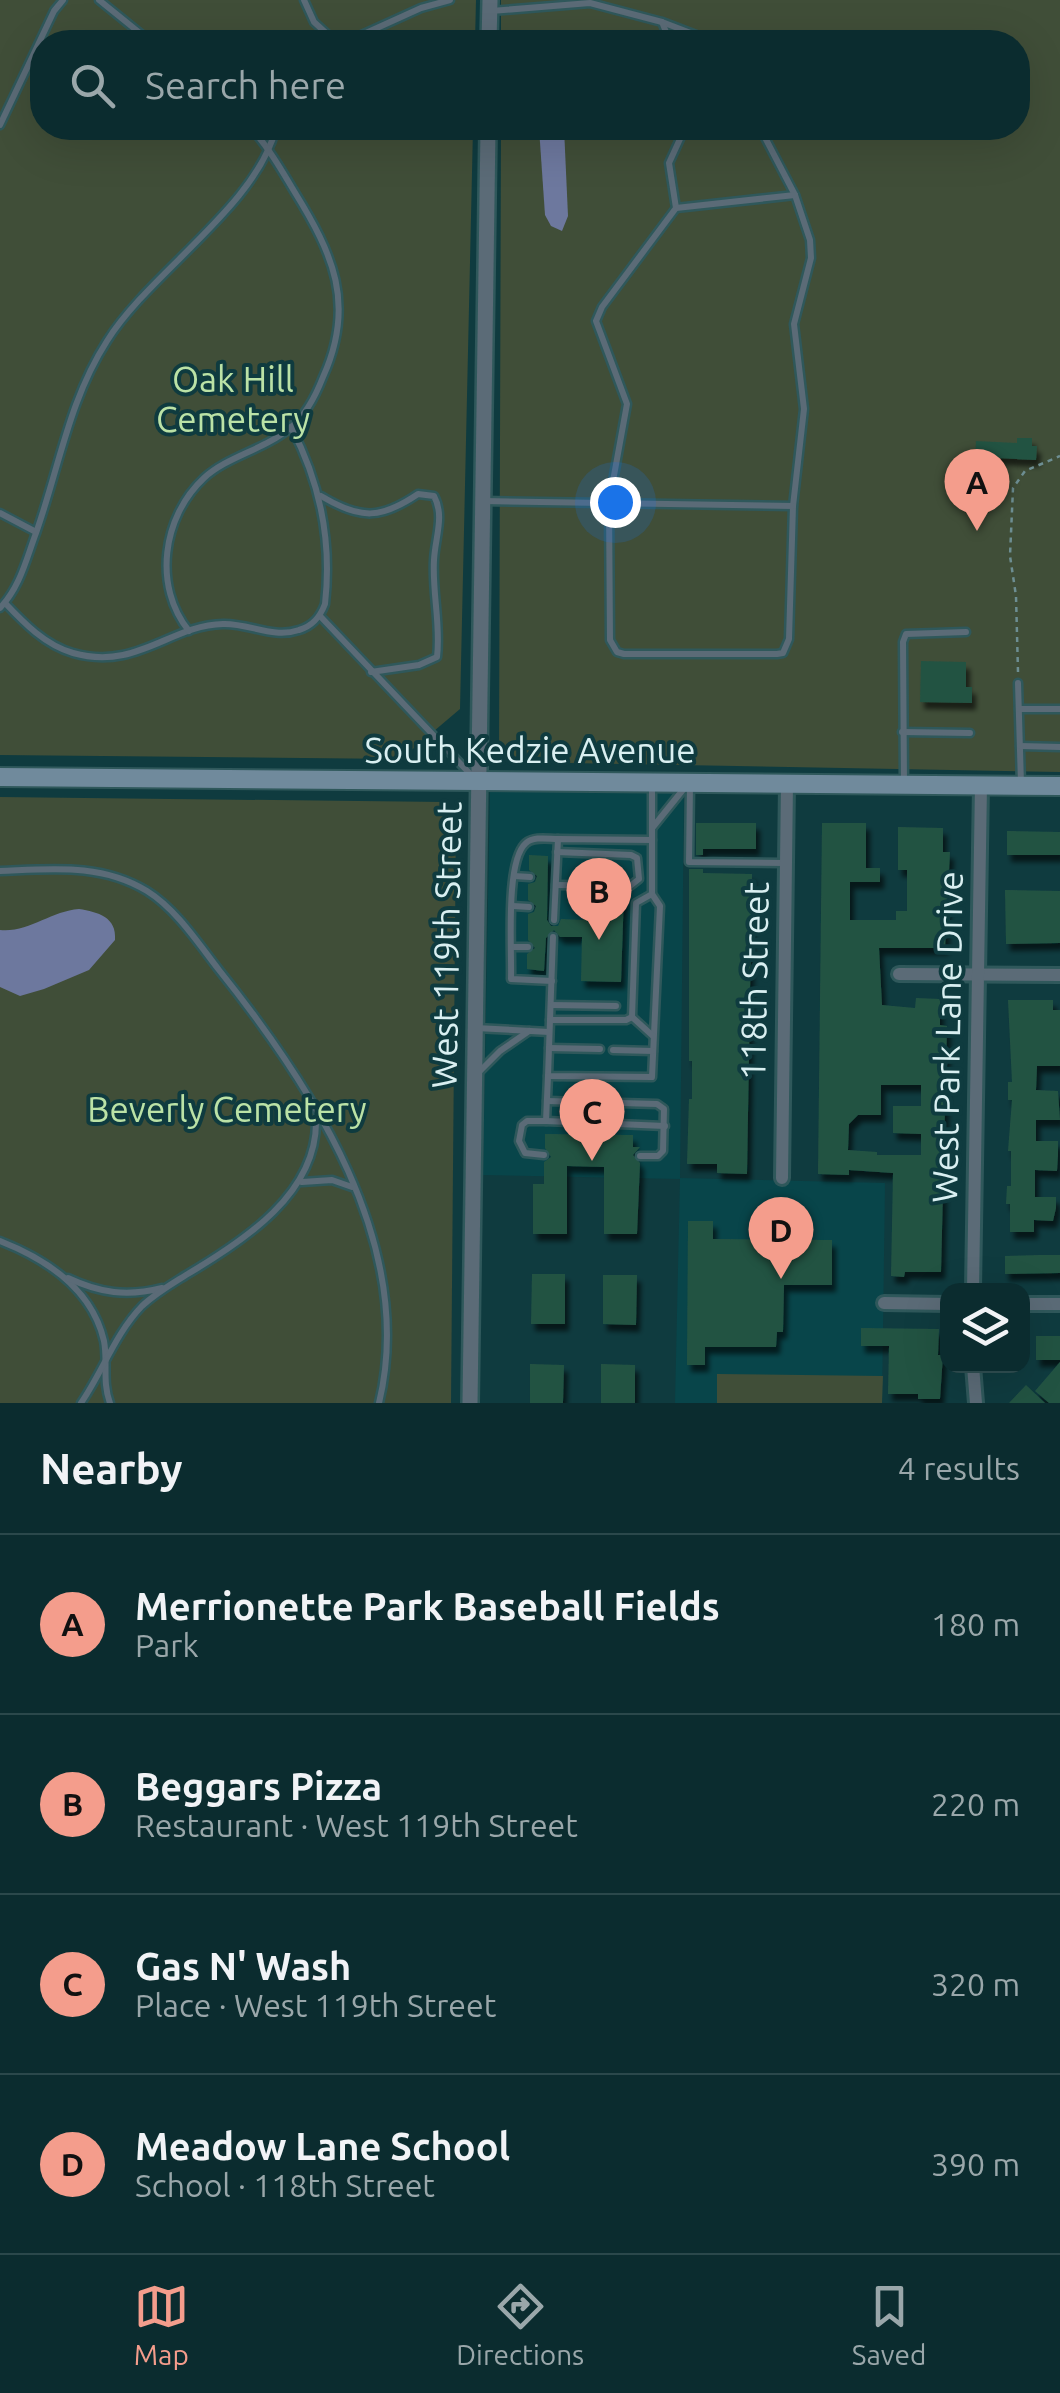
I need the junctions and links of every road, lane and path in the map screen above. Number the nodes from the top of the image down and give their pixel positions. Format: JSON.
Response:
{"nodes":[{"id":1,"x":63,"y":0,"type":"edge"},
{"id":2,"x":100,"y":0,"type":"edge"},
{"id":3,"x":304,"y":0,"type":"edge"},
{"id":4,"x":450,"y":0,"type":"edge"},
{"id":5,"x":490,"y":5,"type":"edge"},
{"id":6,"x":662,"y":22,"type":"junction"},
{"id":7,"x":45,"y":30,"type":"edge"},
{"id":8,"x":136,"y":30,"type":"edge"},
{"id":9,"x":323,"y":30,"type":"edge"},
{"id":10,"x":372,"y":30,"type":"edge"},
{"id":11,"x":489,"y":30,"type":"edge"},
{"id":12,"x":665,"y":30,"type":"edge"},
{"id":13,"x":683,"y":30,"type":"edge"},
{"id":14,"x":30,"y":62,"type":"edge"},
{"id":15,"x":0,"y":125,"type":"edge"},
{"id":16,"x":261,"y":140,"type":"edge"},
{"id":17,"x":273,"y":140,"type":"edge"},
{"id":18,"x":488,"y":140,"type":"edge"},
{"id":19,"x":680,"y":140,"type":"edge"},
{"id":20,"x":766,"y":140,"type":"edge"},
{"id":21,"x":270,"y":151,"type":"junction"},
{"id":22,"x":795,"y":195,"type":"junction"},
{"id":23,"x":676,"y":208,"type":"junction"},
{"id":24,"x":292,"y":427,"type":"junction"},
{"id":25,"x":1060,"y":456,"type":"edge"},
{"id":26,"x":320,"y":496,"type":"junction"},
{"id":27,"x":483,"y":502,"type":"junction"},
{"id":28,"x":609,"y":503,"type":"junction"},
{"id":29,"x":792,"y":506,"type":"junction"},
{"id":30,"x":0,"y":513,"type":"edge"},
{"id":31,"x":36,"y":532,"type":"junction"},
{"id":32,"x":2,"y":606,"type":"edge"},
{"id":33,"x":320,"y":616,"type":"junction"},
{"id":34,"x":189,"y":631,"type":"junction"},
{"id":35,"x":966,"y":632,"type":"dead end"},
{"id":36,"x":371,"y":672,"type":"junction"},
{"id":37,"x":1018,"y":683,"type":"joint"},
{"id":38,"x":1019,"y":709,"type":"junction"},
{"id":39,"x":1060,"y":709,"type":"edge"},
{"id":40,"x":902,"y":732,"type":"junction"},
{"id":41,"x":970,"y":732,"type":"dead end"},
{"id":42,"x":1020,"y":746,"type":"junction"},
{"id":43,"x":1060,"y":747,"type":"edge"},
{"id":44,"x":0,"y":777,"type":"edge"},
{"id":45,"x":479,"y":782,"type":"junction"},
{"id":46,"x":652,"y":783,"type":"junction"},
{"id":47,"x":689,"y":783,"type":"junction"},
{"id":48,"x":787,"y":784,"type":"junction"},
{"id":49,"x":904,"y":785,"type":"junction"},
{"id":50,"x":981,"y":785,"type":"junction"},
{"id":51,"x":1022,"y":786,"type":"junction"},
{"id":52,"x":1060,"y":786,"type":"edge"},
{"id":53,"x":652,"y":828,"type":"junction"},
{"id":54,"x":558,"y":839,"type":"junction"},
{"id":55,"x":652,"y":840,"type":"junction"},
{"id":56,"x":557,"y":852,"type":"junction"},
{"id":57,"x":786,"y":863,"type":"junction"},
{"id":58,"x":0,"y":871,"type":"edge"},
{"id":59,"x":514,"y":876,"type":"junction"},
{"id":60,"x":530,"y":876,"type":"dead end"},
{"id":61,"x":554,"y":880,"type":"junction"},
{"id":62,"x":652,"y":894,"type":"junction"},
{"id":63,"x":513,"y":906,"type":"junction"},
{"id":64,"x":529,"y":907,"type":"dead end"},
{"id":65,"x":554,"y":920,"type":"dead end"},
{"id":66,"x":554,"y":936,"type":"dead end"},
{"id":67,"x":512,"y":947,"type":"junction"},
{"id":68,"x":528,"y":948,"type":"dead end"},
{"id":69,"x":899,"y":974,"type":"dead end"},
{"id":70,"x":979,"y":974,"type":"junction"},
{"id":71,"x":1060,"y":975,"type":"edge"},
{"id":72,"x":552,"y":981,"type":"junction"},
{"id":73,"x":551,"y":1004,"type":"junction"},
{"id":74,"x":616,"y":1006,"type":"dead end"},
{"id":75,"x":632,"y":1016,"type":"junction"},
{"id":76,"x":550,"y":1020,"type":"junction"},
{"id":77,"x":475,"y":1028,"type":"junction"},
{"id":78,"x":530,"y":1030,"type":"junction"},
{"id":79,"x":550,"y":1032,"type":"junction"},
{"id":80,"x":654,"y":1036,"type":"junction"},
{"id":81,"x":549,"y":1048,"type":"junction"},
{"id":82,"x":600,"y":1049,"type":"dead end"},
{"id":83,"x":613,"y":1050,"type":"dead end"},
{"id":84,"x":653,"y":1051,"type":"junction"},
{"id":85,"x":548,"y":1076,"type":"junction"},
{"id":86,"x":474,"y":1077,"type":"junction"},
{"id":87,"x":547,"y":1101,"type":"junction"},
{"id":88,"x":316,"y":1113,"type":"junction"},
{"id":89,"x":546,"y":1121,"type":"junction"},
{"id":90,"x":665,"y":1126,"type":"junction"},
{"id":91,"x":544,"y":1155,"type":"dead end"},
{"id":92,"x":640,"y":1156,"type":"dead end"},
{"id":93,"x":782,"y":1178,"type":"dead end"},
{"id":94,"x":300,"y":1182,"type":"junction"},
{"id":95,"x":353,"y":1188,"type":"junction"},
{"id":96,"x":0,"y":1241,"type":"edge"},
{"id":97,"x":66,"y":1278,"type":"junction"},
{"id":98,"x":973,"y":1283,"type":"edge"},
{"id":99,"x":163,"y":1288,"type":"junction"},
{"id":100,"x":884,"y":1303,"type":"dead end"},
{"id":101,"x":940,"y":1304,"type":"edge"},
{"id":102,"x":1030,"y":1304,"type":"edge"},
{"id":103,"x":1060,"y":1304,"type":"edge"},
{"id":104,"x":105,"y":1362,"type":"junction"},
{"id":105,"x":973,"y":1373,"type":"edge"},
{"id":106,"x":81,"y":1403,"type":"edge"},
{"id":107,"x":110,"y":1403,"type":"edge"},
{"id":108,"x":378,"y":1403,"type":"edge"},
{"id":109,"x":470,"y":1403,"type":"edge"},
{"id":110,"x":976,"y":1403,"type":"edge"}],
"edges":[{"from":1,"to":7,"type":"lane"},
{"from":2,"to":8,"type":"lane"},
{"from":3,"to":9,"type":"lane"},
{"from":4,"to":10,"type":"lane"},
{"from":5,"to":6,"type":"lane"},
{"from":5,"to":11,"type":"street"},
{"from":6,"to":12,"type":"lane"},
{"from":6,"to":13,"type":"lane"},
{"from":14,"to":15,"type":"lane"},
{"from":16,"to":21,"type":"lane"},
{"from":17,"to":21,"type":"lane"},
{"from":18,"to":27,"type":"street","name":"West 119th Street"},
{"from":19,"to":23,"type":"lane"},
{"from":20,"to":22,"type":"lane"},
{"from":21,"to":24,"type":"lane"},
{"from":21,"to":31,"type":"lane"},
{"from":22,"to":23,"type":"lane"},
{"from":22,"to":29,"type":"lane"},
{"from":23,"to":28,"type":"lane"},
{"from":24,"to":26,"type":"lane"},
{"from":24,"to":34,"type":"lane"},
{"from":25,"to":37,"type":"path"},
{"from":26,"to":33,"type":"lane"},
{"from":26,"to":36,"type":"lane"},
{"from":27,"to":28,"type":"lane"},
{"from":27,"to":45,"type":"street","name":"West 119th Street"},
{"from":28,"to":29,"type":"lane"},
{"from":28,"to":29,"type":"lane"},
{"from":30,"to":31,"type":"lane"},
{"from":31,"to":32,"type":"lane"},
{"from":32,"to":34,"type":"lane"},
{"from":33,"to":34,"type":"lane"},
{"from":33,"to":36,"type":"lane"},
{"from":35,"to":40,"type":"lane"},
{"from":36,"to":45,"type":"lane"},
{"from":37,"to":38,"type":"lane"},
{"from":38,"to":39,"type":"lane"},
{"from":38,"to":42,"type":"lane"},
{"from":40,"to":41,"type":"lane"},
{"from":40,"to":49,"type":"lane"},
{"from":42,"to":43,"type":"lane"},
{"from":42,"to":51,"type":"lane"},
{"from":44,"to":45,"type":"main road","name":"South Kedzie Avenue"},
{"from":45,"to":46,"type":"main road","name":"South Kedzie Avenue"},
{"from":45,"to":77,"type":"street","name":"West 119th Street"},
{"from":46,"to":47,"type":"main road","name":"South Kedzie Avenue"},
{"from":46,"to":53,"type":"lane"},
{"from":47,"to":48,"type":"main road","name":"South Kedzie Avenue"},
{"from":47,"to":53,"type":"lane"},
{"from":47,"to":57,"type":"lane"},
{"from":48,"to":49,"type":"main road","name":"South Kedzie Avenue"},
{"from":48,"to":57,"type":"street","name":"118th Street"},
{"from":49,"to":50,"type":"main road","name":"South Kedzie Avenue"},
{"from":50,"to":51,"type":"main road","name":"South Kedzie Avenue"},
{"from":50,"to":70,"type":"street","name":"West Park Lane Drive"},
{"from":51,"to":52,"type":"main road","name":"South Kedzie Avenue"},
{"from":53,"to":55,"type":"lane"},
{"from":54,"to":55,"type":"lane"},
{"from":54,"to":56,"type":"lane"},
{"from":54,"to":59,"type":"lane"},
{"from":55,"to":62,"type":"lane"},
{"from":56,"to":61,"type":"lane"},
{"from":56,"to":61,"type":"lane"},
{"from":57,"to":93,"type":"street","name":"118th Street"},
{"from":58,"to":88,"type":"lane"},
{"from":59,"to":60,"type":"lane"},
{"from":59,"to":63,"type":"lane"},
{"from":61,"to":65,"type":"lane"},
{"from":62,"to":75,"type":"lane"},
{"from":62,"to":80,"type":"lane"},
{"from":63,"to":64,"type":"lane"},
{"from":63,"to":67,"type":"lane"},
{"from":66,"to":72,"type":"lane"},
{"from":67,"to":68,"type":"lane"},
{"from":67,"to":72,"type":"lane"},
{"from":69,"to":70,"type":"street"},
{"from":70,"to":71,"type":"street"},
{"from":70,"to":98,"type":"street","name":"West Park Lane Drive"},
{"from":72,"to":73,"type":"lane"},
{"from":73,"to":74,"type":"lane"},
{"from":73,"to":76,"type":"lane"},
{"from":75,"to":76,"type":"lane"},
{"from":75,"to":80,"type":"lane"},
{"from":76,"to":79,"type":"lane"},
{"from":77,"to":78,"type":"lane"},
{"from":77,"to":86,"type":"street","name":"West 119th Street"},
{"from":78,"to":79,"type":"lane"},
{"from":78,"to":86,"type":"lane"},
{"from":79,"to":81,"type":"lane"},
{"from":80,"to":84,"type":"lane"},
{"from":81,"to":82,"type":"lane"},
{"from":81,"to":85,"type":"lane"},
{"from":83,"to":84,"type":"lane"},
{"from":84,"to":85,"type":"lane"},
{"from":85,"to":87,"type":"lane"},
{"from":86,"to":109,"type":"street","name":"West 119th Street"},
{"from":87,"to":89,"type":"lane"},
{"from":87,"to":90,"type":"lane"},
{"from":88,"to":94,"type":"lane"},
{"from":88,"to":95,"type":"lane"},
{"from":89,"to":90,"type":"lane"},
{"from":89,"to":91,"type":"lane"},
{"from":90,"to":92,"type":"lane"},
{"from":94,"to":95,"type":"lane"},
{"from":94,"to":99,"type":"lane"},
{"from":95,"to":108,"type":"lane"},
{"from":96,"to":97,"type":"lane"},
{"from":97,"to":99,"type":"lane"},
{"from":97,"to":104,"type":"lane"},
{"from":99,"to":104,"type":"lane"},
{"from":100,"to":101,"type":"street"},
{"from":102,"to":103,"type":"street"},
{"from":104,"to":106,"type":"lane"},
{"from":104,"to":107,"type":"lane"},
{"from":105,"to":110,"type":"street"}]}
